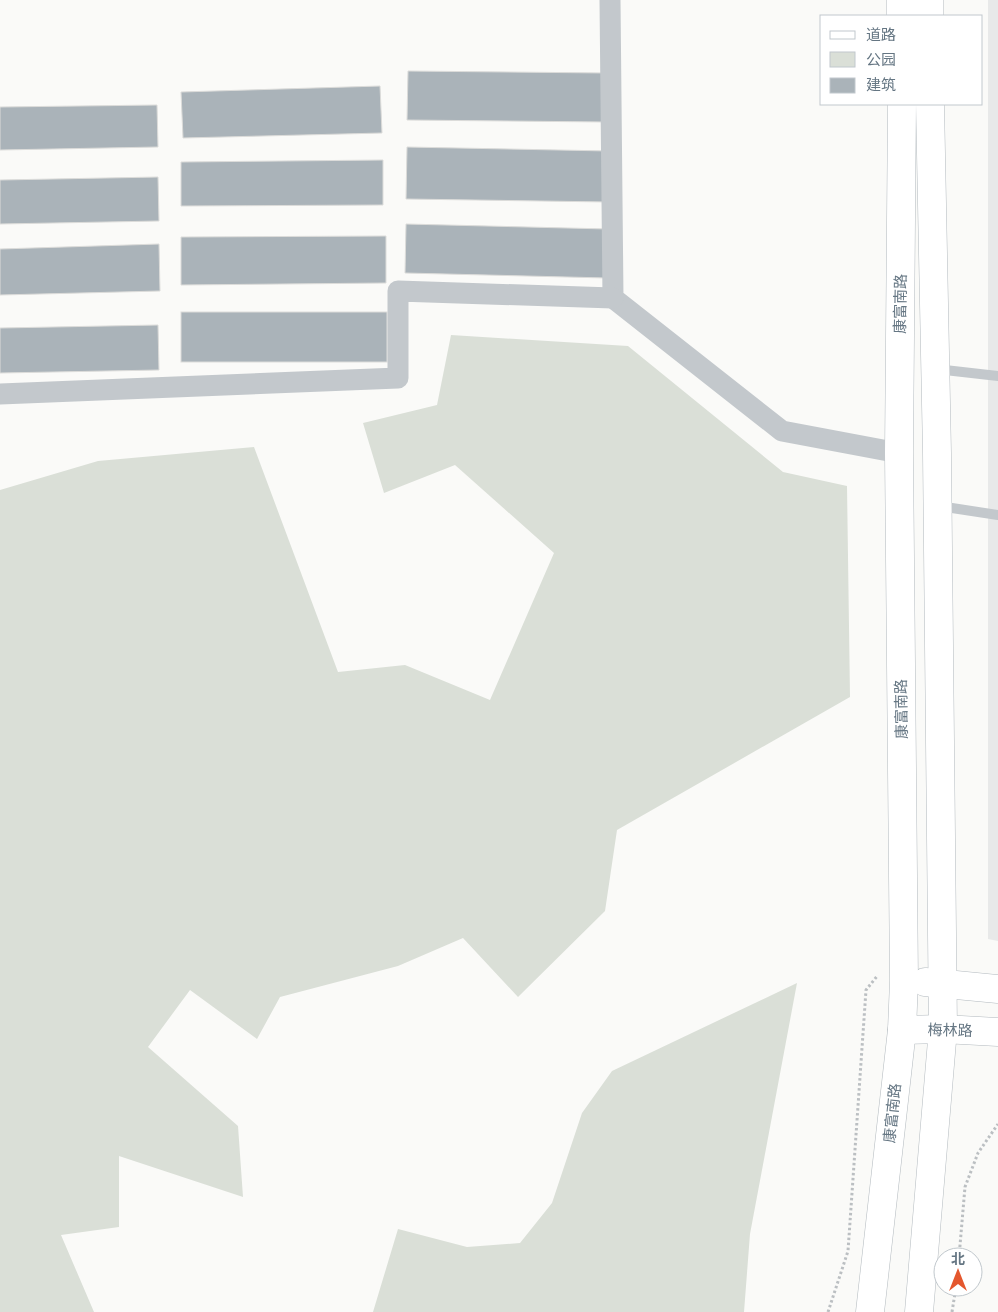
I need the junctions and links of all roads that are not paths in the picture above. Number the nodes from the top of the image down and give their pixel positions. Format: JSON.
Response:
{"nodes":[{"id":1,"x":610,"y":0,"type":"edge"},
{"id":2,"x":901,"y":0,"type":"edge"},
{"id":3,"x":929,"y":0,"type":"edge"},
{"id":4,"x":901,"y":15,"type":"edge"},
{"id":5,"x":929,"y":15,"type":"edge"},
{"id":6,"x":902,"y":105,"type":"edge"},
{"id":7,"x":930,"y":105,"type":"edge"},
{"id":8,"x":613,"y":298,"type":"junction"},
{"id":9,"x":935,"y":369,"type":"junction"},
{"id":10,"x":998,"y":376,"type":"edge"},
{"id":11,"x":0,"y":394,"type":"edge"},
{"id":12,"x":898,"y":452,"type":"junction"},
{"id":13,"x":938,"y":506,"type":"junction"},
{"id":14,"x":998,"y":515,"type":"edge"},
{"id":15,"x":904,"y":981,"type":"junction"},
{"id":16,"x":943,"y":982,"type":"junction"},
{"id":17,"x":998,"y":989,"type":"edge"},
{"id":18,"x":943,"y":1029,"type":"junction"},
{"id":19,"x":902,"y":1030,"type":"junction"},
{"id":20,"x":998,"y":1032,"type":"edge"},
{"id":21,"x":870,"y":1312,"type":"edge"},
{"id":22,"x":919,"y":1312,"type":"edge"}],
"edges":[{"from":1,"to":8,"type":"street"},
{"from":2,"to":4,"type":"main road"},
{"from":3,"to":5,"type":"main road"},
{"from":6,"to":12,"type":"main road","name":"康富南路"},
{"from":7,"to":9,"type":"main road"},
{"from":8,"to":11,"type":"street"},
{"from":8,"to":12,"type":"street"},
{"from":9,"to":10,"type":"lane"},
{"from":9,"to":13,"type":"main road"},
{"from":12,"to":15,"type":"main road","name":"康富南路"},
{"from":13,"to":14,"type":"lane"},
{"from":13,"to":16,"type":"main road"},
{"from":15,"to":16,"type":"main road"},
{"from":15,"to":19,"type":"main road","name":"康富南路"},
{"from":16,"to":17,"type":"main road"},
{"from":16,"to":18,"type":"main road"},
{"from":18,"to":19,"type":"main road","name":"梅林路"},
{"from":18,"to":20,"type":"main road","name":"梅林路"},
{"from":18,"to":22,"type":"main road"},
{"from":19,"to":21,"type":"main road","name":"康富南路"}]}
